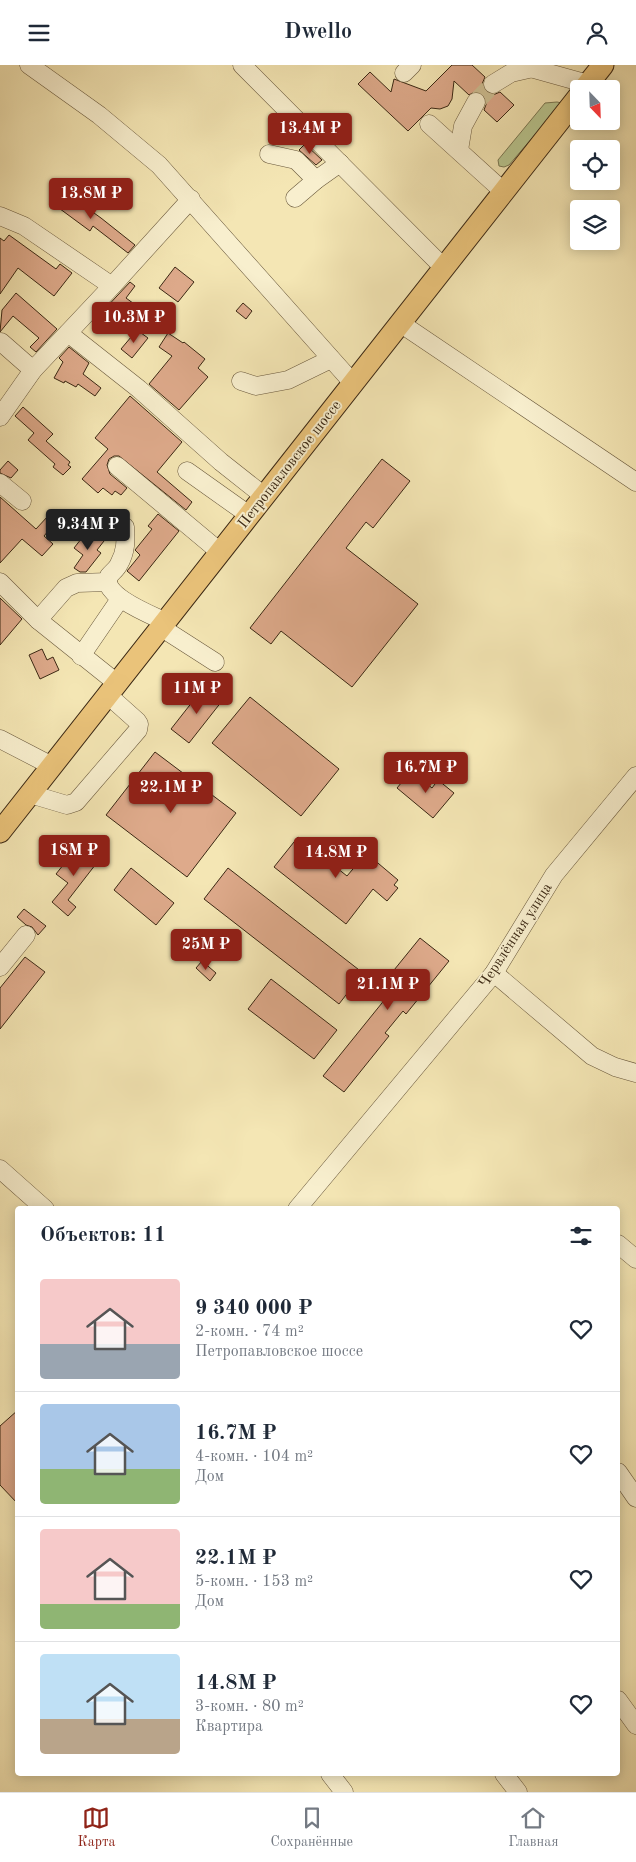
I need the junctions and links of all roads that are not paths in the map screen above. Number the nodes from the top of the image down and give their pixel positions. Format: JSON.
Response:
{"nodes":[{"id":1,"x":28,"y":65,"type":"edge"},
{"id":2,"x":242,"y":65,"type":"edge"},
{"id":3,"x":603,"y":65,"type":"edge"},
{"id":4,"x":526,"y":67,"type":"edge"},
{"id":5,"x":592,"y":80,"type":"edge"},
{"id":6,"x":570,"y":84,"type":"edge"},
{"id":7,"x":493,"y":85,"type":"tunnel mouth"},
{"id":8,"x":476,"y":102,"type":"tunnel mouth"},
{"id":9,"x":570,"y":108,"type":"edge"},
{"id":10,"x":429,"y":124,"type":"dead end"},
{"id":11,"x":459,"y":150,"type":"junction"},
{"id":12,"x":270,"y":154,"type":"dead end"},
{"id":13,"x":340,"y":163,"type":"junction"},
{"id":14,"x":316,"y":180,"type":"junction"},
{"id":15,"x":504,"y":192,"type":"junction"},
{"id":16,"x":295,"y":198,"type":"dead end"},
{"id":17,"x":191,"y":199,"type":"junction"},
{"id":18,"x":0,"y":216,"type":"edge"},
{"id":19,"x":444,"y":268,"type":"junction"},
{"id":20,"x":112,"y":286,"type":"junction"},
{"id":21,"x":400,"y":323,"type":"junction"},
{"id":22,"x":68,"y":333,"type":"junction"},
{"id":23,"x":1,"y":342,"type":"edge"},
{"id":24,"x":331,"y":359,"type":"junction"},
{"id":25,"x":33,"y":370,"type":"junction"},
{"id":26,"x":241,"y":381,"type":"dead end"},
{"id":27,"x":352,"y":382,"type":"junction"},
{"id":28,"x":0,"y":417,"type":"edge"},
{"id":29,"x":117,"y":466,"type":"dead end"},
{"id":30,"x":187,"y":471,"type":"dead end"},
{"id":31,"x":0,"y":483,"type":"edge"},
{"id":32,"x":636,"y":483,"type":"edge"},
{"id":33,"x":264,"y":496,"type":"junction"},
{"id":34,"x":22,"y":501,"type":"dead end"},
{"id":35,"x":249,"y":515,"type":"junction"},
{"id":36,"x":125,"y":527,"type":"dead end"},
{"id":37,"x":220,"y":552,"type":"junction"},
{"id":38,"x":0,"y":582,"type":"edge"},
{"id":39,"x":108,"y":582,"type":"junction"},
{"id":40,"x":120,"y":599,"type":"junction"},
{"id":41,"x":38,"y":620,"type":"junction"},
{"id":42,"x":164,"y":625,"type":"junction"},
{"id":43,"x":81,"y":656,"type":"junction"},
{"id":44,"x":215,"y":662,"type":"dead end"},
{"id":45,"x":113,"y":690,"type":"junction"},
{"id":46,"x":0,"y":739,"type":"edge"},
{"id":47,"x":52,"y":766,"type":"junction"},
{"id":48,"x":636,"y":776,"type":"edge"},
{"id":49,"x":30,"y":794,"type":"junction"},
{"id":50,"x":0,"y":832,"type":"edge"},
{"id":51,"x":26,"y":935,"type":"dead end"},
{"id":52,"x":0,"y":967,"type":"edge"},
{"id":53,"x":494,"y":973,"type":"junction"},
{"id":54,"x":636,"y":1073,"type":"edge"},
{"id":55,"x":0,"y":1169,"type":"edge"},
{"id":56,"x":42,"y":1206,"type":"edge"},
{"id":57,"x":300,"y":1206,"type":"edge"},
{"id":58,"x":620,"y":1246,"type":"edge"},
{"id":59,"x":636,"y":1259,"type":"edge"},
{"id":60,"x":620,"y":1475,"type":"edge"},
{"id":61,"x":636,"y":1498,"type":"edge"},
{"id":62,"x":620,"y":1702,"type":"edge"},
{"id":63,"x":636,"y":1725,"type":"edge"},
{"id":64,"x":332,"y":1776,"type":"edge"},
{"id":65,"x":506,"y":1776,"type":"edge"},
{"id":66,"x":344,"y":1792,"type":"edge"},
{"id":67,"x":518,"y":1792,"type":"edge"}],
"edges":[{"from":1,"to":17,"type":"street"},
{"from":2,"to":13,"type":"street"},
{"from":3,"to":5,"type":"main road","name":"Петропавловское шоссе"},
{"from":4,"to":6,"type":"street"},
{"from":4,"to":7,"type":"street"},
{"from":8,"to":11,"type":"street"},
{"from":9,"to":15,"type":"main road","name":"Петропавловское шоссе"},
{"from":10,"to":11,"type":"street"},
{"from":11,"to":15,"type":"street"},
{"from":12,"to":14,"type":"street"},
{"from":13,"to":14,"type":"street"},
{"from":13,"to":19,"type":"street"},
{"from":14,"to":16,"type":"street"},
{"from":15,"to":19,"type":"main road","name":"Петропавловское шоссе"},
{"from":17,"to":20,"type":"street"},
{"from":17,"to":24,"type":"street"},
{"from":18,"to":20,"type":"street"},
{"from":19,"to":21,"type":"main road","name":"Петропавловское шоссе"},
{"from":20,"to":22,"type":"street"},
{"from":21,"to":27,"type":"main road","name":"Петропавловское шоссе"},
{"from":21,"to":32,"type":"street"},
{"from":22,"to":25,"type":"street"},
{"from":22,"to":33,"type":"street"},
{"from":23,"to":25,"type":"street"},
{"from":24,"to":26,"type":"street"},
{"from":24,"to":27,"type":"street"},
{"from":25,"to":28,"type":"street"},
{"from":27,"to":33,"type":"main road","name":"Петропавловское шоссе"},
{"from":29,"to":37,"type":"street"},
{"from":30,"to":35,"type":"street"},
{"from":31,"to":34,"type":"street"},
{"from":33,"to":35,"type":"main road","name":"Петропавловское шоссе"},
{"from":35,"to":37,"type":"main road","name":"Петропавловское шоссе"},
{"from":36,"to":39,"type":"street"},
{"from":37,"to":42,"type":"main road","name":"Петропавловское шоссе"},
{"from":38,"to":41,"type":"street"},
{"from":39,"to":40,"type":"street"},
{"from":39,"to":41,"type":"street"},
{"from":40,"to":42,"type":"street"},
{"from":40,"to":43,"type":"street"},
{"from":41,"to":43,"type":"street"},
{"from":42,"to":44,"type":"street"},
{"from":42,"to":45,"type":"main road","name":"Петропавловское шоссе"},
{"from":43,"to":45,"type":"street"},
{"from":45,"to":47,"type":"main road","name":"Петропавловское шоссе"},
{"from":45,"to":49,"type":"street"},
{"from":46,"to":47,"type":"street"},
{"from":47,"to":49,"type":"main road","name":"Петропавловское шоссе"},
{"from":48,"to":53,"type":"street","name":"Червлённая улица"},
{"from":49,"to":50,"type":"main road","name":"Петропавловское шоссе"},
{"from":51,"to":52,"type":"street"},
{"from":53,"to":54,"type":"street"},
{"from":53,"to":57,"type":"street","name":"Червлённая улица"},
{"from":55,"to":56,"type":"street"},
{"from":58,"to":59,"type":"street"},
{"from":60,"to":61,"type":"street"},
{"from":62,"to":63,"type":"street"},
{"from":64,"to":66,"type":"street"},
{"from":65,"to":67,"type":"street"}]}
